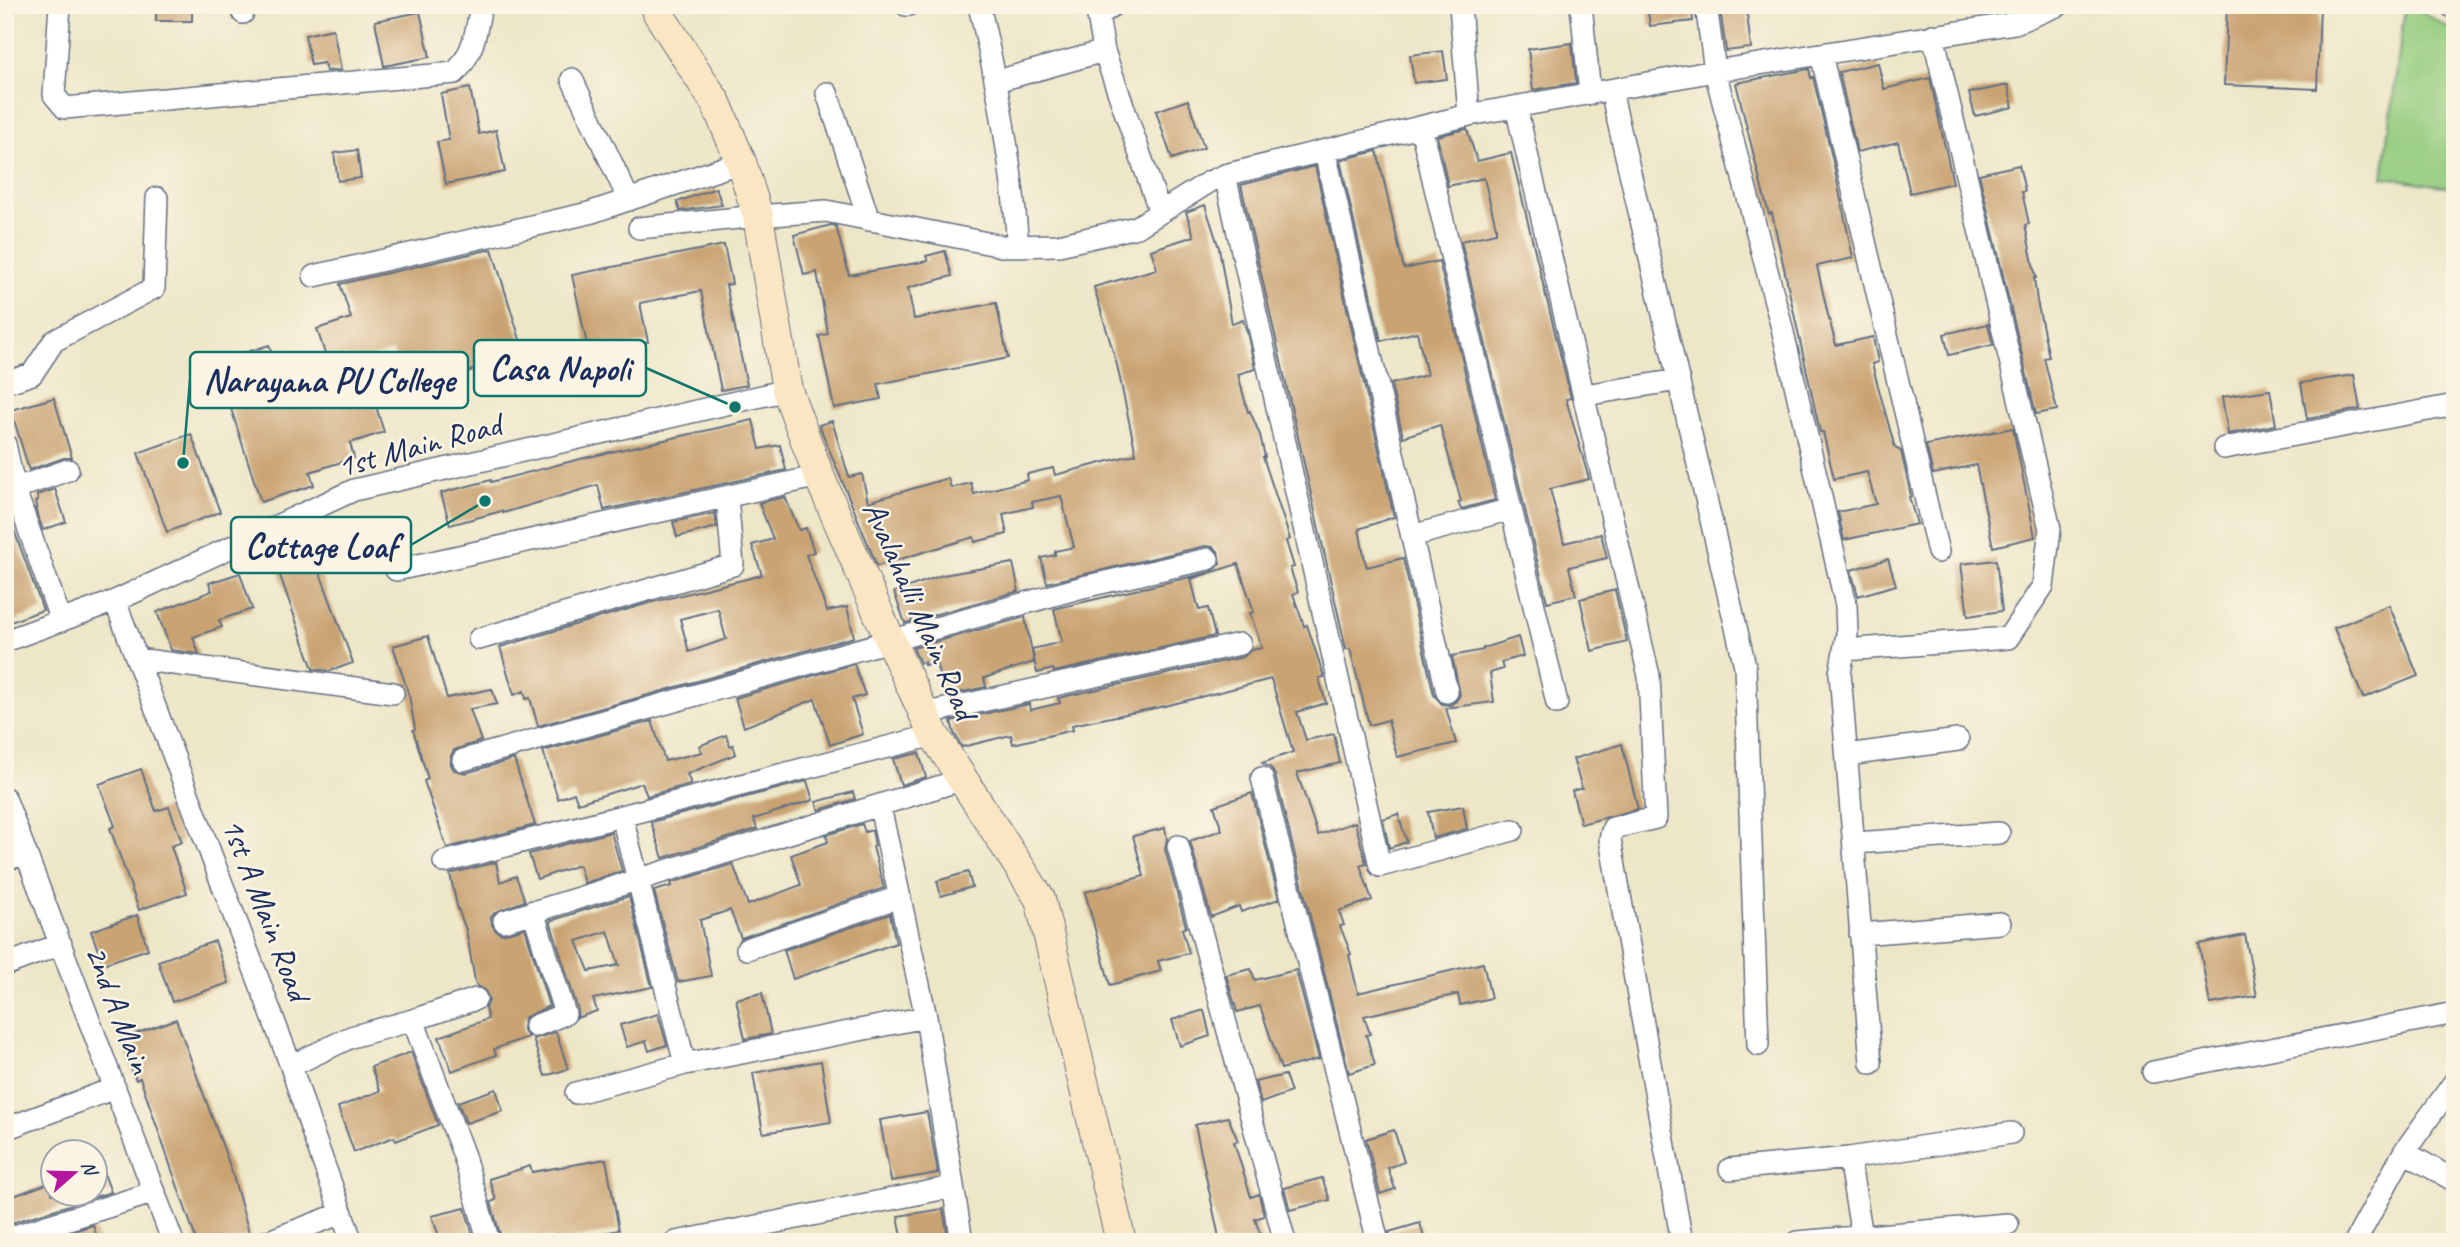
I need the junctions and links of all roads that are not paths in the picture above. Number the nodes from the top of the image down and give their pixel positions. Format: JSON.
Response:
{"nodes":[{"id":1,"x":60,"y":5,"type":"edge"},
{"id":2,"x":481,"y":5,"type":"edge"},
{"id":3,"x":656,"y":5,"type":"edge"},
{"id":4,"x":979,"y":5,"type":"edge"},
{"id":5,"x":1113,"y":5,"type":"edge"},
{"id":6,"x":1460,"y":5,"type":"edge"},
{"id":7,"x":1581,"y":5,"type":"edge"},
{"id":8,"x":1706,"y":5,"type":"edge"},
{"id":9,"x":2059,"y":5,"type":"edge"},
{"id":10,"x":2015,"y":14,"type":"edge"},
{"id":11,"x":1933,"y":35,"type":"junction"},
{"id":12,"x":1104,"y":51,"type":"junction"},
{"id":13,"x":1821,"y":54,"type":"junction"},
{"id":14,"x":1715,"y":71,"type":"junction"},
{"id":15,"x":572,"y":79,"type":"dead end"},
{"id":16,"x":997,"y":81,"type":"junction"},
{"id":17,"x":1611,"y":91,"type":"junction"},
{"id":18,"x":827,"y":93,"type":"dead end"},
{"id":19,"x":1590,"y":94,"type":"junction"},
{"id":20,"x":1516,"y":107,"type":"junction"},
{"id":21,"x":1469,"y":115,"type":"junction"},
{"id":22,"x":1421,"y":128,"type":"junction"},
{"id":23,"x":1325,"y":152,"type":"junction"},
{"id":24,"x":741,"y":162,"type":"junction"},
{"id":25,"x":1225,"y":175,"type":"junction"},
{"id":26,"x":157,"y":198,"type":"dead end"},
{"id":27,"x":629,"y":200,"type":"junction"},
{"id":28,"x":1160,"y":212,"type":"junction"},
{"id":29,"x":758,"y":216,"type":"junction"},
{"id":30,"x":869,"y":220,"type":"junction"},
{"id":31,"x":639,"y":228,"type":"dead end"},
{"id":32,"x":1018,"y":246,"type":"junction"},
{"id":33,"x":314,"y":276,"type":"dead end"},
{"id":34,"x":1679,"y":380,"type":"junction"},
{"id":35,"x":5,"y":383,"type":"edge"},
{"id":36,"x":787,"y":390,"type":"junction"},
{"id":37,"x":1584,"y":396,"type":"junction"},
{"id":38,"x":2455,"y":405,"type":"edge"},
{"id":39,"x":5,"y":444,"type":"edge"},
{"id":40,"x":2224,"y":448,"type":"dead end"},
{"id":41,"x":68,"y":470,"type":"dead end"},
{"id":42,"x":819,"y":476,"type":"junction"},
{"id":43,"x":10,"y":491,"type":"edge"},
{"id":44,"x":726,"y":497,"type":"junction"},
{"id":45,"x":1511,"y":509,"type":"junction"},
{"id":46,"x":1412,"y":536,"type":"junction"},
{"id":47,"x":1938,"y":552,"type":"dead end"},
{"id":48,"x":1208,"y":559,"type":"dead end"},
{"id":49,"x":396,"y":570,"type":"dead end"},
{"id":50,"x":116,"y":601,"type":"junction"},
{"id":51,"x":61,"y":621,"type":"junction"},
{"id":52,"x":479,"y":639,"type":"dead end"},
{"id":53,"x":890,"y":640,"type":"junction"},
{"id":54,"x":5,"y":641,"type":"edge"},
{"id":55,"x":1240,"y":644,"type":"dead end"},
{"id":56,"x":1844,"y":650,"type":"junction"},
{"id":57,"x":137,"y":659,"type":"junction"},
{"id":58,"x":1447,"y":692,"type":"dead end"},
{"id":59,"x":393,"y":693,"type":"dead end"},
{"id":60,"x":1557,"y":703,"type":"dead end"},
{"id":61,"x":929,"y":725,"type":"junction"},
{"id":62,"x":1958,"y":740,"type":"dead end"},
{"id":63,"x":1847,"y":755,"type":"junction"},
{"id":64,"x":463,"y":760,"type":"dead end"},
{"id":65,"x":1262,"y":778,"type":"dead end"},
{"id":66,"x":964,"y":779,"type":"junction"},
{"id":67,"x":5,"y":798,"type":"edge"},
{"id":68,"x":880,"y":807,"type":"junction"},
{"id":69,"x":622,"y":817,"type":"junction"},
{"id":70,"x":1513,"y":830,"type":"dead end"},
{"id":71,"x":1999,"y":833,"type":"dead end"},
{"id":72,"x":1855,"y":843,"type":"junction"},
{"id":73,"x":1178,"y":846,"type":"dead end"},
{"id":74,"x":26,"y":853,"type":"junction"},
{"id":75,"x":5,"y":860,"type":"edge"},
{"id":76,"x":444,"y":862,"type":"dead end"},
{"id":77,"x":639,"y":880,"type":"junction"},
{"id":78,"x":899,"y":897,"type":"junction"},
{"id":79,"x":533,"y":911,"type":"junction"},
{"id":80,"x":504,"y":921,"type":"dead end"},
{"id":81,"x":2000,"y":923,"type":"dead end"},
{"id":82,"x":1860,"y":934,"type":"junction"},
{"id":83,"x":61,"y":944,"type":"junction"},
{"id":84,"x":747,"y":949,"type":"dead end"},
{"id":85,"x":5,"y":965,"type":"edge"},
{"id":86,"x":476,"y":999,"type":"dead end"},
{"id":87,"x":2455,"y":1013,"type":"edge"},
{"id":88,"x":926,"y":1017,"type":"junction"},
{"id":89,"x":413,"y":1020,"type":"junction"},
{"id":90,"x":535,"y":1026,"type":"dead end"},
{"id":91,"x":1758,"y":1045,"type":"dead end"},
{"id":92,"x":1871,"y":1063,"type":"dead end"},
{"id":93,"x":685,"y":1065,"type":"junction"},
{"id":94,"x":291,"y":1066,"type":"junction"},
{"id":95,"x":2153,"y":1072,"type":"dead end"},
{"id":96,"x":2455,"y":1081,"type":"edge"},
{"id":97,"x":115,"y":1088,"type":"junction"},
{"id":98,"x":576,"y":1093,"type":"dead end"},
{"id":99,"x":5,"y":1129,"type":"edge"},
{"id":100,"x":2011,"y":1133,"type":"dead end"},
{"id":101,"x":2404,"y":1152,"type":"junction"},
{"id":102,"x":1849,"y":1158,"type":"junction"},
{"id":103,"x":1730,"y":1169,"type":"dead end"},
{"id":104,"x":2455,"y":1181,"type":"edge"},
{"id":105,"x":952,"y":1187,"type":"junction"},
{"id":106,"x":155,"y":1192,"type":"junction"},
{"id":107,"x":342,"y":1213,"type":"junction"},
{"id":108,"x":2008,"y":1224,"type":"dead end"},
{"id":109,"x":5,"y":1239,"type":"edge"},
{"id":110,"x":1862,"y":1240,"type":"edge"},
{"id":111,"x":173,"y":1242,"type":"edge"},
{"id":112,"x":266,"y":1242,"type":"edge"},
{"id":113,"x":352,"y":1242,"type":"edge"},
{"id":114,"x":489,"y":1242,"type":"edge"},
{"id":115,"x":676,"y":1242,"type":"edge"},
{"id":116,"x":962,"y":1242,"type":"edge"},
{"id":117,"x":1121,"y":1242,"type":"edge"},
{"id":118,"x":1284,"y":1242,"type":"edge"},
{"id":119,"x":1378,"y":1242,"type":"edge"},
{"id":120,"x":1682,"y":1242,"type":"edge"},
{"id":121,"x":1797,"y":1242,"type":"edge"},
{"id":122,"x":2355,"y":1242,"type":"edge"}],
"edges":[{"from":1,"to":2,"type":"street"},
{"from":3,"to":24,"type":"main road","name":"Avalahalli Main Road"},
{"from":4,"to":16,"type":"street"},
{"from":5,"to":12,"type":"street"},
{"from":6,"to":21,"type":"street"},
{"from":7,"to":19,"type":"street"},
{"from":8,"to":14,"type":"street"},
{"from":9,"to":10,"type":"street"},
{"from":10,"to":11,"type":"street"},
{"from":11,"to":13,"type":"street"},
{"from":11,"to":56,"type":"street"},
{"from":12,"to":16,"type":"street"},
{"from":12,"to":28,"type":"street"},
{"from":13,"to":14,"type":"street"},
{"from":13,"to":47,"type":"street"},
{"from":14,"to":17,"type":"street"},
{"from":14,"to":56,"type":"street"},
{"from":15,"to":27,"type":"street"},
{"from":16,"to":32,"type":"street"},
{"from":17,"to":19,"type":"street"},
{"from":17,"to":34,"type":"street"},
{"from":18,"to":30,"type":"street"},
{"from":19,"to":20,"type":"street"},
{"from":20,"to":21,"type":"street"},
{"from":20,"to":37,"type":"street"},
{"from":21,"to":22,"type":"street"},
{"from":22,"to":23,"type":"street"},
{"from":22,"to":45,"type":"street"},
{"from":23,"to":25,"type":"street"},
{"from":23,"to":46,"type":"street"},
{"from":24,"to":27,"type":"street"},
{"from":24,"to":29,"type":"main road","name":"Avalahalli Main Road"},
{"from":25,"to":28,"type":"street"},
{"from":25,"to":70,"type":"street"},
{"from":26,"to":35,"type":"street"},
{"from":27,"to":33,"type":"street"},
{"from":28,"to":32,"type":"street"},
{"from":29,"to":30,"type":"street"},
{"from":29,"to":31,"type":"street"},
{"from":29,"to":36,"type":"main road","name":"Avalahalli Main Road"},
{"from":30,"to":32,"type":"street"},
{"from":34,"to":37,"type":"street"},
{"from":34,"to":91,"type":"street"},
{"from":36,"to":42,"type":"main road","name":"Avalahalli Main Road"},
{"from":36,"to":50,"type":"street","name":"1st Main Road"},
{"from":37,"to":120,"type":"street"},
{"from":38,"to":40,"type":"street"},
{"from":39,"to":43,"type":"street"},
{"from":41,"to":43,"type":"street"},
{"from":42,"to":44,"type":"street"},
{"from":42,"to":53,"type":"main road","name":"Avalahalli Main Road"},
{"from":43,"to":51,"type":"street"},
{"from":44,"to":49,"type":"street"},
{"from":44,"to":52,"type":"street"},
{"from":45,"to":46,"type":"street"},
{"from":45,"to":60,"type":"street"},
{"from":46,"to":58,"type":"street"},
{"from":48,"to":53,"type":"street"},
{"from":50,"to":51,"type":"street","name":"1st Main Road"},
{"from":50,"to":57,"type":"street","name":"1st A Main Road"},
{"from":51,"to":54,"type":"street","name":"1st Main Road"},
{"from":53,"to":61,"type":"main road","name":"Avalahalli Main Road"},
{"from":53,"to":64,"type":"street"},
{"from":55,"to":61,"type":"street"},
{"from":56,"to":63,"type":"street"},
{"from":57,"to":59,"type":"street"},
{"from":57,"to":94,"type":"street","name":"1st A Main Road"},
{"from":61,"to":66,"type":"main road","name":"Avalahalli Main Road"},
{"from":61,"to":69,"type":"street"},
{"from":62,"to":63,"type":"street"},
{"from":63,"to":72,"type":"street"},
{"from":65,"to":119,"type":"street"},
{"from":66,"to":68,"type":"street"},
{"from":66,"to":117,"type":"main road","name":"Avalahalli Main Road"},
{"from":67,"to":74,"type":"street","name":"2nd A Main"},
{"from":68,"to":77,"type":"street"},
{"from":68,"to":78,"type":"street"},
{"from":69,"to":76,"type":"street"},
{"from":69,"to":77,"type":"street"},
{"from":71,"to":72,"type":"street"},
{"from":72,"to":82,"type":"street"},
{"from":73,"to":118,"type":"street"},
{"from":74,"to":75,"type":"street"},
{"from":74,"to":83,"type":"street","name":"2nd A Main"},
{"from":77,"to":79,"type":"street"},
{"from":77,"to":93,"type":"street"},
{"from":78,"to":84,"type":"street"},
{"from":78,"to":88,"type":"street"},
{"from":79,"to":80,"type":"street"},
{"from":79,"to":90,"type":"street"},
{"from":81,"to":82,"type":"street"},
{"from":82,"to":92,"type":"street"},
{"from":83,"to":85,"type":"street"},
{"from":83,"to":97,"type":"street","name":"2nd A Main"},
{"from":86,"to":89,"type":"street"},
{"from":87,"to":95,"type":"street"},
{"from":88,"to":93,"type":"street"},
{"from":88,"to":105,"type":"street"},
{"from":89,"to":94,"type":"street"},
{"from":89,"to":114,"type":"street"},
{"from":93,"to":98,"type":"street"},
{"from":94,"to":107,"type":"street","name":"1st A Main Road"},
{"from":96,"to":101,"type":"street"},
{"from":97,"to":99,"type":"street"},
{"from":97,"to":106,"type":"street","name":"2nd A Main"},
{"from":100,"to":102,"type":"street"},
{"from":101,"to":104,"type":"street"},
{"from":101,"to":122,"type":"street"},
{"from":102,"to":103,"type":"street"},
{"from":102,"to":110,"type":"street"},
{"from":105,"to":115,"type":"street"},
{"from":105,"to":116,"type":"street"},
{"from":106,"to":109,"type":"street"},
{"from":106,"to":111,"type":"street","name":"2nd A Main"},
{"from":107,"to":112,"type":"street"},
{"from":107,"to":113,"type":"street","name":"1st A Main Road"},
{"from":108,"to":110,"type":"street"},
{"from":110,"to":121,"type":"street"}]}
